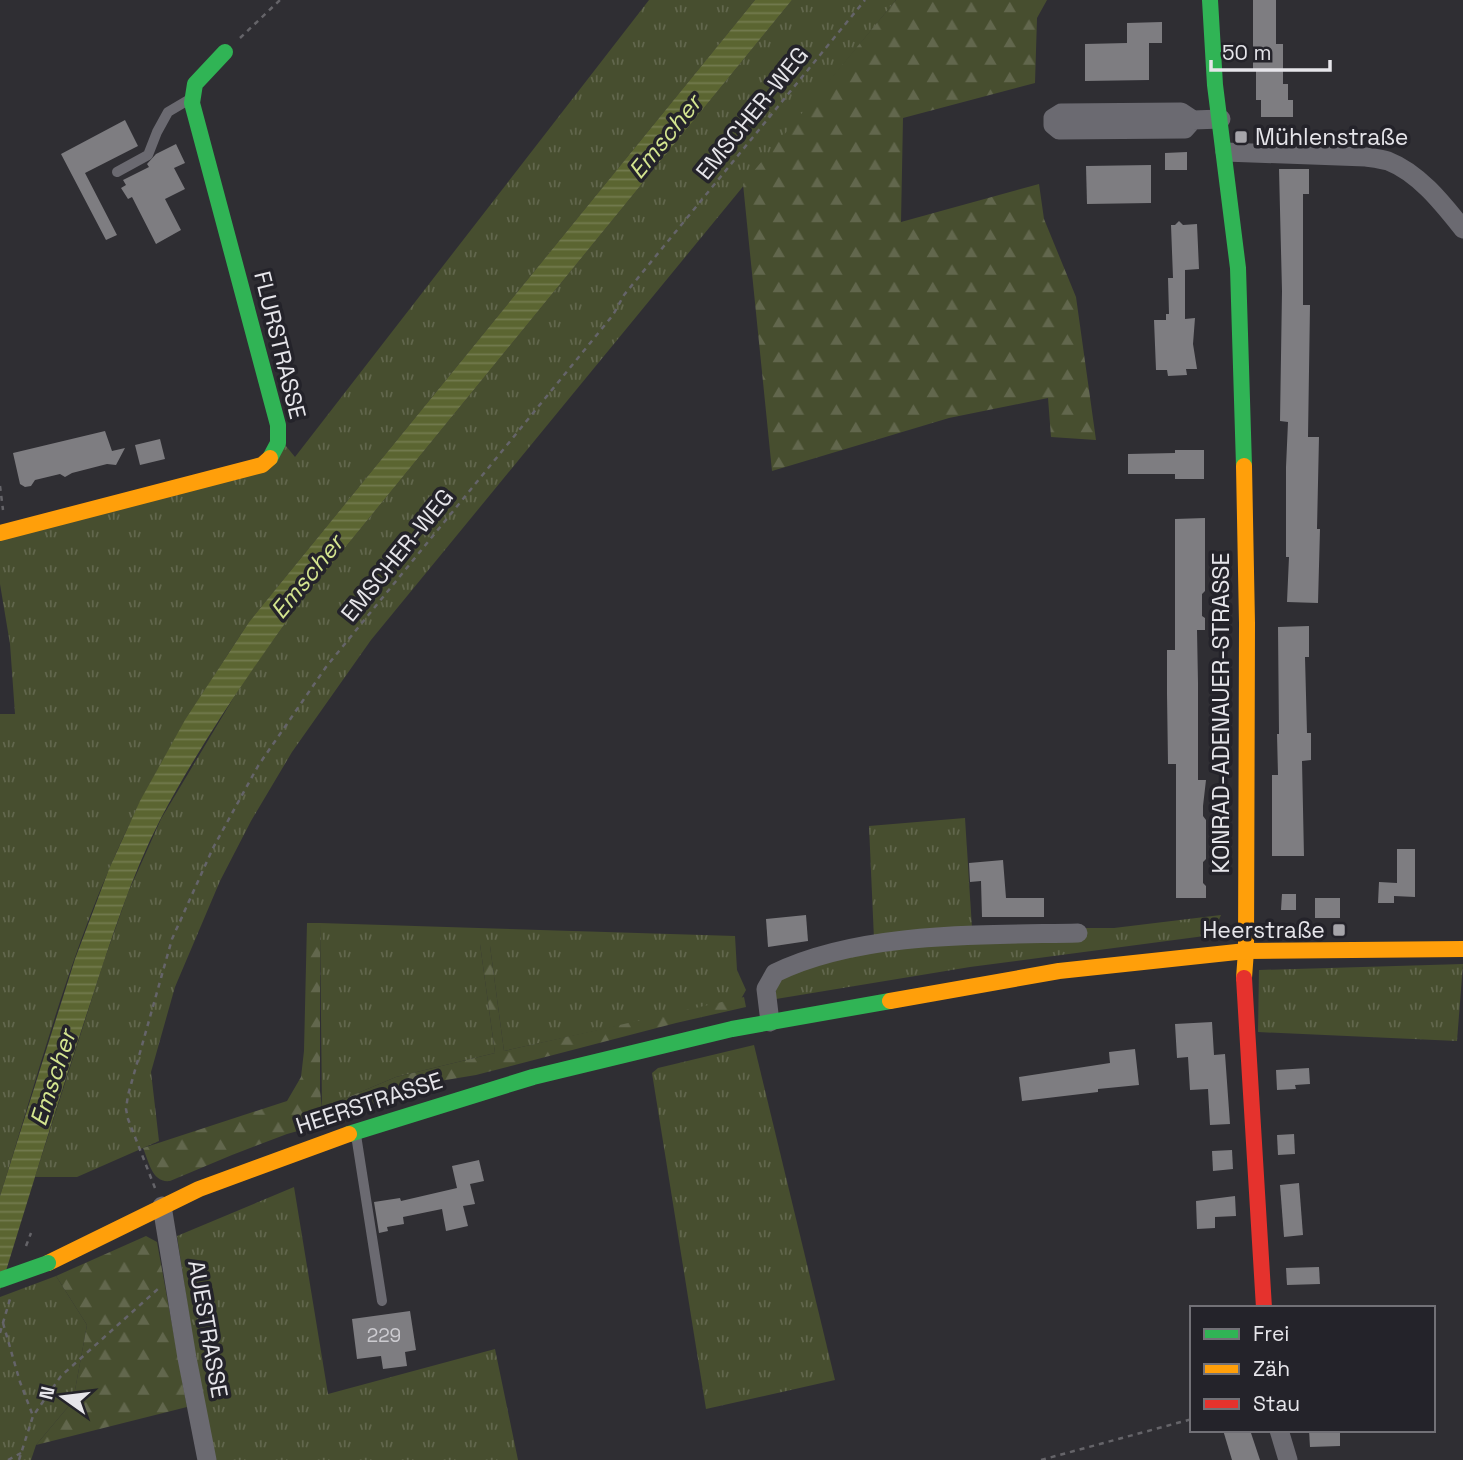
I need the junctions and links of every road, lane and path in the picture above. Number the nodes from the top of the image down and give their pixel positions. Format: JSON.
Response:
{"nodes":[{"id":1,"x":280,"y":0,"type":"edge"},
{"id":2,"x":865,"y":0,"type":"edge"},
{"id":3,"x":1210,"y":0,"type":"edge"},
{"id":4,"x":225,"y":52,"type":"joint"},
{"id":5,"x":193,"y":97,"type":"junction"},
{"id":6,"x":1221,"y":119,"type":"junction"},
{"id":7,"x":1193,"y":120,"type":"junction"},
{"id":8,"x":1225,"y":152,"type":"junction"},
{"id":9,"x":117,"y":172,"type":"dead end"},
{"id":10,"x":1463,"y":229,"type":"edge"},
{"id":11,"x":0,"y":533,"type":"edge"},
{"id":12,"x":1078,"y":933,"type":"dead end"},
{"id":13,"x":1463,"y":949,"type":"edge"},
{"id":14,"x":1246,"y":951,"type":"junction"},
{"id":15,"x":770,"y":1022,"type":"junction"},
{"id":16,"x":356,"y":1132,"type":"junction"},
{"id":17,"x":162,"y":1206,"type":"junction"},
{"id":18,"x":0,"y":1280,"type":"edge"},
{"id":19,"x":175,"y":1282,"type":"junction"},
{"id":20,"x":382,"y":1301,"type":"dead end"},
{"id":21,"x":1264,"y":1306,"type":"edge"},
{"id":22,"x":2,"y":1322,"type":"dead end"},
{"id":23,"x":33,"y":1416,"type":"junction"},
{"id":24,"x":1190,"y":1420,"type":"edge"},
{"id":25,"x":1280,"y":1432,"type":"edge"},
{"id":26,"x":22,"y":1452,"type":"junction"},
{"id":27,"x":9,"y":1460,"type":"edge"},
{"id":28,"x":19,"y":1460,"type":"edge"},
{"id":29,"x":206,"y":1460,"type":"edge"},
{"id":30,"x":1041,"y":1460,"type":"edge"},
{"id":31,"x":1288,"y":1460,"type":"edge"}],
"edges":[{"from":1,"to":4,"type":"path"},
{"from":2,"to":17,"type":"path","name":"EMSCHER-WEG"},
{"from":3,"to":6,"type":"street","name":"KONRAD-ADENAUER-STRASSE"},
{"from":4,"to":5,"type":"street"},
{"from":5,"to":9,"type":"lane"},
{"from":5,"to":11,"type":"street","name":"FLURSTRASSE"},
{"from":6,"to":7,"type":"street"},
{"from":6,"to":8,"type":"street","name":"KONRAD-ADENAUER-STRASSE"},
{"from":7,"to":7,"type":"street"},
{"from":8,"to":10,"type":"street"},
{"from":8,"to":14,"type":"street","name":"KONRAD-ADENAUER-STRASSE"},
{"from":12,"to":15,"type":"street"},
{"from":13,"to":14,"type":"street","name":"HEERSTRASSE"},
{"from":14,"to":15,"type":"street","name":"HEERSTRASSE"},
{"from":14,"to":21,"type":"street","name":"KONRAD-ADENAUER-STRASSE"},
{"from":15,"to":16,"type":"street","name":"HEERSTRASSE"},
{"from":16,"to":17,"type":"street","name":"HEERSTRASSE"},
{"from":16,"to":20,"type":"lane"},
{"from":17,"to":18,"type":"street","name":"HEERSTRASSE","bridge":true},
{"from":17,"to":19,"type":"street","name":"AUESTRASSE"},
{"from":19,"to":23,"type":"path"},
{"from":19,"to":29,"type":"street","name":"AUESTRASSE"},
{"from":22,"to":23,"type":"path"},
{"from":23,"to":26,"type":"path"},
{"from":24,"to":30,"type":"path"},
{"from":25,"to":31,"type":"street"},
{"from":26,"to":27,"type":"path"},
{"from":26,"to":28,"type":"path"}]}
